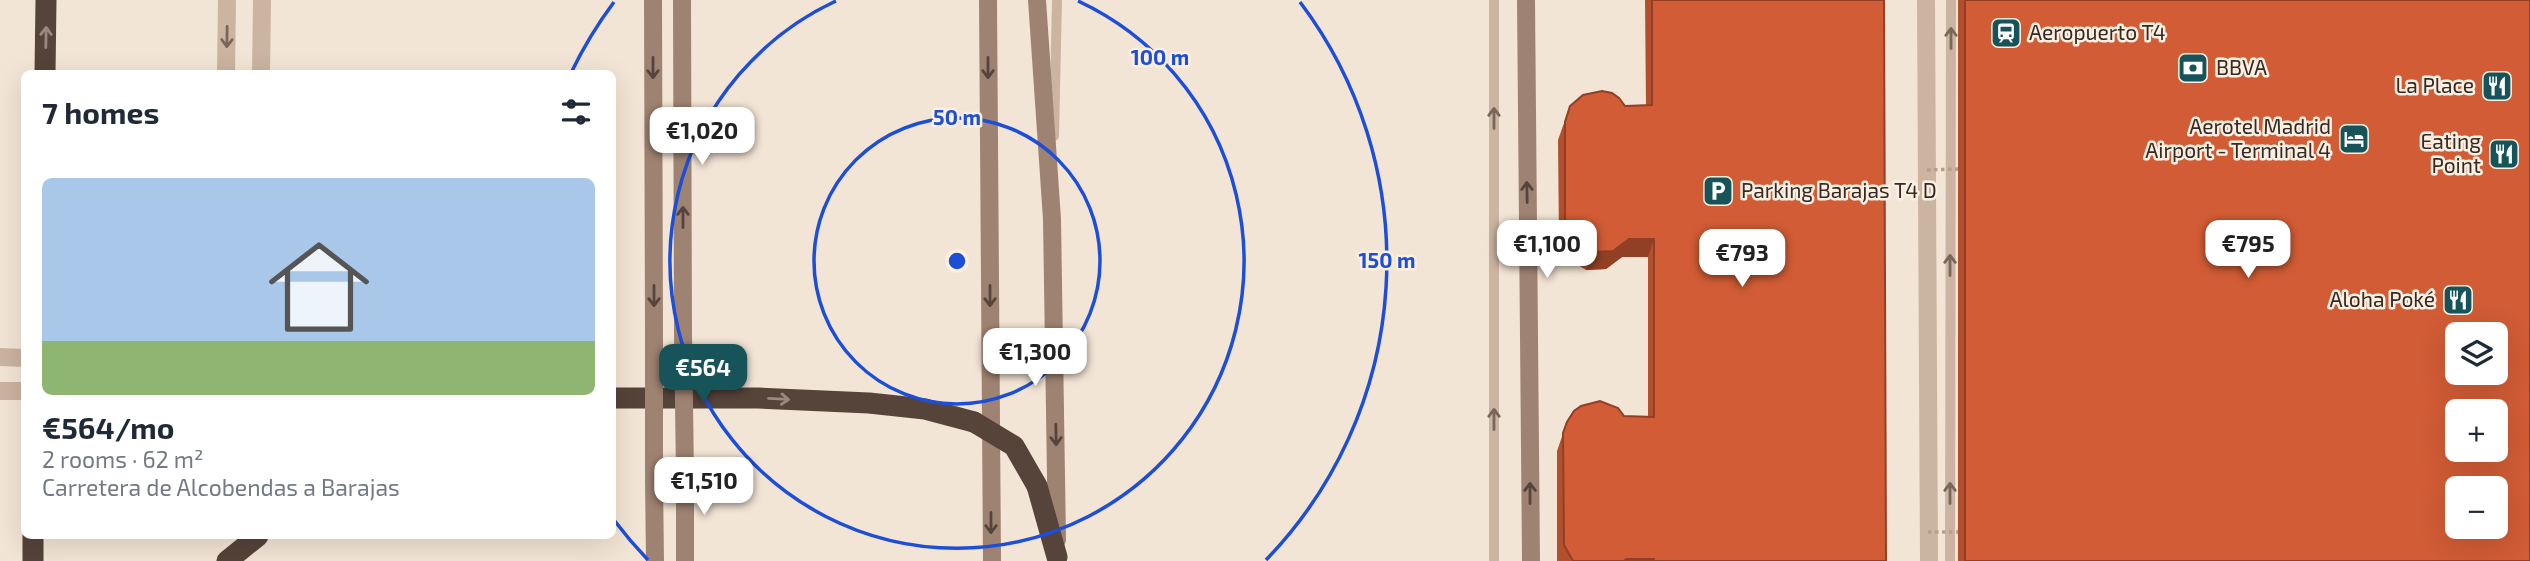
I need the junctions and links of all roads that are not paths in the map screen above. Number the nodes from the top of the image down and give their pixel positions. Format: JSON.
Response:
{"nodes":[{"id":1,"x":46,"y":0,"type":"edge"},
{"id":2,"x":227,"y":0,"type":"edge"},
{"id":3,"x":262,"y":0,"type":"edge"},
{"id":4,"x":653,"y":0,"type":"edge"},
{"id":5,"x":682,"y":0,"type":"edge"},
{"id":6,"x":988,"y":0,"type":"edge"},
{"id":7,"x":1037,"y":0,"type":"edge"},
{"id":8,"x":1057,"y":0,"type":"edge"},
{"id":9,"x":1493,"y":0,"type":"edge"},
{"id":10,"x":1526,"y":0,"type":"edge"},
{"id":11,"x":1926,"y":0,"type":"edge"},
{"id":12,"x":1951,"y":0,"type":"edge"},
{"id":13,"x":45,"y":70,"type":"edge"},
{"id":14,"x":226,"y":70,"type":"edge"},
{"id":15,"x":261,"y":70,"type":"edge"},
{"id":16,"x":1052,"y":219,"type":"junction"},
{"id":17,"x":0,"y":357,"type":"edge"},
{"id":18,"x":21,"y":358,"type":"edge"},
{"id":19,"x":0,"y":391,"type":"edge"},
{"id":20,"x":21,"y":391,"type":"edge"},
{"id":21,"x":616,"y":398,"type":"edge"},
{"id":22,"x":33,"y":539,"type":"edge"},
{"id":23,"x":254,"y":539,"type":"edge"},
{"id":24,"x":1057,"y":559,"type":"edge"},
{"id":25,"x":33,"y":561,"type":"edge"},
{"id":26,"x":227,"y":561,"type":"edge"},
{"id":27,"x":655,"y":561,"type":"edge"},
{"id":28,"x":685,"y":561,"type":"edge"},
{"id":29,"x":992,"y":561,"type":"edge"},
{"id":30,"x":1493,"y":561,"type":"edge"},
{"id":31,"x":1531,"y":561,"type":"edge"},
{"id":32,"x":1928,"y":561,"type":"edge"},
{"id":33,"x":1950,"y":561,"type":"edge"}],
"edges":[{"from":13,"to":1,"type":"highway","one_way":true},
{"from":2,"to":14,"type":"street","one_way":true},
{"from":3,"to":15,"type":"street"},
{"from":4,"to":27,"type":"street","one_way":true,"bridge":true},
{"from":28,"to":5,"type":"street","one_way":true,"bridge":true},
{"from":6,"to":29,"type":"street","one_way":true},
{"from":7,"to":16,"type":"street"},
{"from":8,"to":16,"type":"lane"},
{"from":30,"to":9,"type":"lane","one_way":true},
{"from":31,"to":10,"type":"street","one_way":true},
{"from":11,"to":32,"type":"street"},
{"from":33,"to":12,"type":"lane","one_way":true},
{"from":16,"to":24,"type":"street","one_way":true},
{"from":17,"to":18,"type":"street"},
{"from":19,"to":20,"type":"street"},
{"from":21,"to":24,"type":"highway","one_way":true,"bridge":true},
{"from":22,"to":25,"type":"highway"},
{"from":23,"to":26,"type":"highway"}]}
